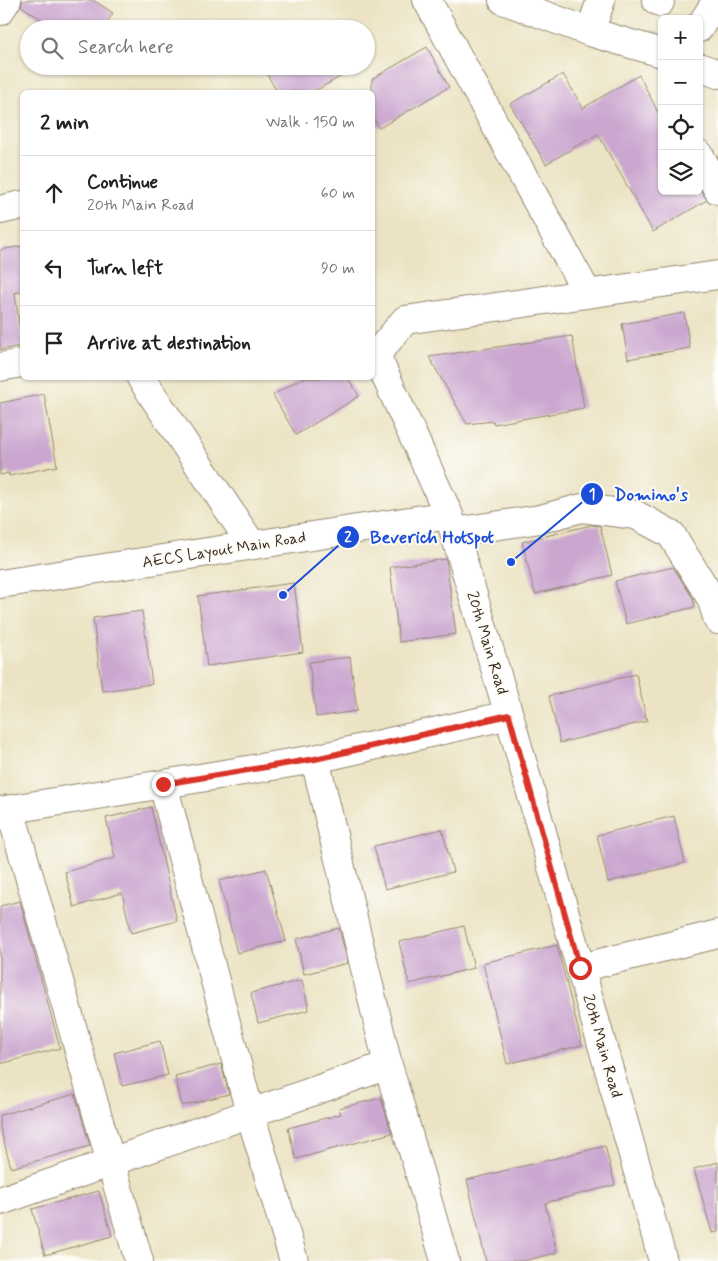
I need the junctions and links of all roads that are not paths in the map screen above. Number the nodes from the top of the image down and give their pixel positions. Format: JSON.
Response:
{"nodes":[{"id":1,"x":7,"y":0,"type":"edge"},
{"id":2,"x":426,"y":0,"type":"edge"},
{"id":3,"x":602,"y":0,"type":"edge"},
{"id":4,"x":717,"y":0,"type":"edge"},
{"id":5,"x":517,"y":2,"type":"edge"},
{"id":6,"x":0,"y":11,"type":"edge"},
{"id":7,"x":703,"y":22,"type":"edge"},
{"id":8,"x":590,"y":32,"type":"junction"},
{"id":9,"x":658,"y":52,"type":"edge"},
{"id":10,"x":703,"y":68,"type":"edge"},
{"id":11,"x":718,"y":74,"type":"edge"},
{"id":12,"x":703,"y":162,"type":"edge"},
{"id":13,"x":718,"y":190,"type":"edge"},
{"id":14,"x":20,"y":205,"type":"edge"},
{"id":15,"x":0,"y":210,"type":"edge"},
{"id":16,"x":718,"y":275,"type":"edge"},
{"id":17,"x":587,"y":293,"type":"junction"},
{"id":18,"x":375,"y":351,"type":"edge"},
{"id":19,"x":375,"y":354,"type":"edge"},
{"id":20,"x":20,"y":363,"type":"edge"},
{"id":21,"x":0,"y":367,"type":"edge"},
{"id":22,"x":142,"y":380,"type":"edge"},
{"id":23,"x":451,"y":524,"type":"junction"},
{"id":24,"x":252,"y":546,"type":"junction"},
{"id":25,"x":0,"y":584,"type":"edge"},
{"id":26,"x":718,"y":620,"type":"edge"},
{"id":27,"x":509,"y":715,"type":"junction"},
{"id":28,"x":315,"y":759,"type":"junction"},
{"id":29,"x":163,"y":784,"type":"junction"},
{"id":30,"x":5,"y":810,"type":"edge"},
{"id":31,"x":718,"y":934,"type":"edge"},
{"id":32,"x":580,"y":968,"type":"junction"},
{"id":33,"x":388,"y":1064,"type":"junction"},
{"id":34,"x":250,"y":1113,"type":"junction"},
{"id":35,"x":109,"y":1162,"type":"junction"},
{"id":36,"x":0,"y":1201,"type":"edge"},
{"id":37,"x":138,"y":1261,"type":"edge"},
{"id":38,"x":294,"y":1261,"type":"edge"},
{"id":39,"x":445,"y":1261,"type":"edge"},
{"id":40,"x":663,"y":1261,"type":"edge"}],
"edges":[{"from":1,"to":6,"type":"street"},
{"from":2,"to":17,"type":"street"},
{"from":3,"to":8,"type":"street"},
{"from":4,"to":7,"type":"street"},
{"from":5,"to":8,"type":"street"},
{"from":8,"to":9,"type":"street"},
{"from":10,"to":11,"type":"street"},
{"from":12,"to":13,"type":"street"},
{"from":14,"to":15,"type":"street"},
{"from":16,"to":17,"type":"street"},
{"from":17,"to":18,"type":"street"},
{"from":19,"to":23,"type":"street","name":"20th Main Road"},
{"from":20,"to":21,"type":"street"},
{"from":22,"to":24,"type":"street"},
{"from":23,"to":24,"type":"street","name":"AECS Layout Main Road"},
{"from":23,"to":26,"type":"street","name":"AECS Layout Main Road"},
{"from":23,"to":27,"type":"street","name":"20th Main Road"},
{"from":24,"to":25,"type":"street","name":"AECS Layout Main Road"},
{"from":27,"to":28,"type":"street"},
{"from":27,"to":32,"type":"street","name":"20th Main Road"},
{"from":28,"to":29,"type":"street"},
{"from":28,"to":33,"type":"street"},
{"from":29,"to":30,"type":"street"},
{"from":29,"to":34,"type":"street"},
{"from":30,"to":35,"type":"street"},
{"from":31,"to":32,"type":"street"},
{"from":32,"to":40,"type":"street","name":"20th Main Road"},
{"from":33,"to":34,"type":"street"},
{"from":33,"to":39,"type":"street"},
{"from":34,"to":35,"type":"street"},
{"from":34,"to":38,"type":"street"},
{"from":35,"to":36,"type":"street"},
{"from":35,"to":37,"type":"street"}]}
